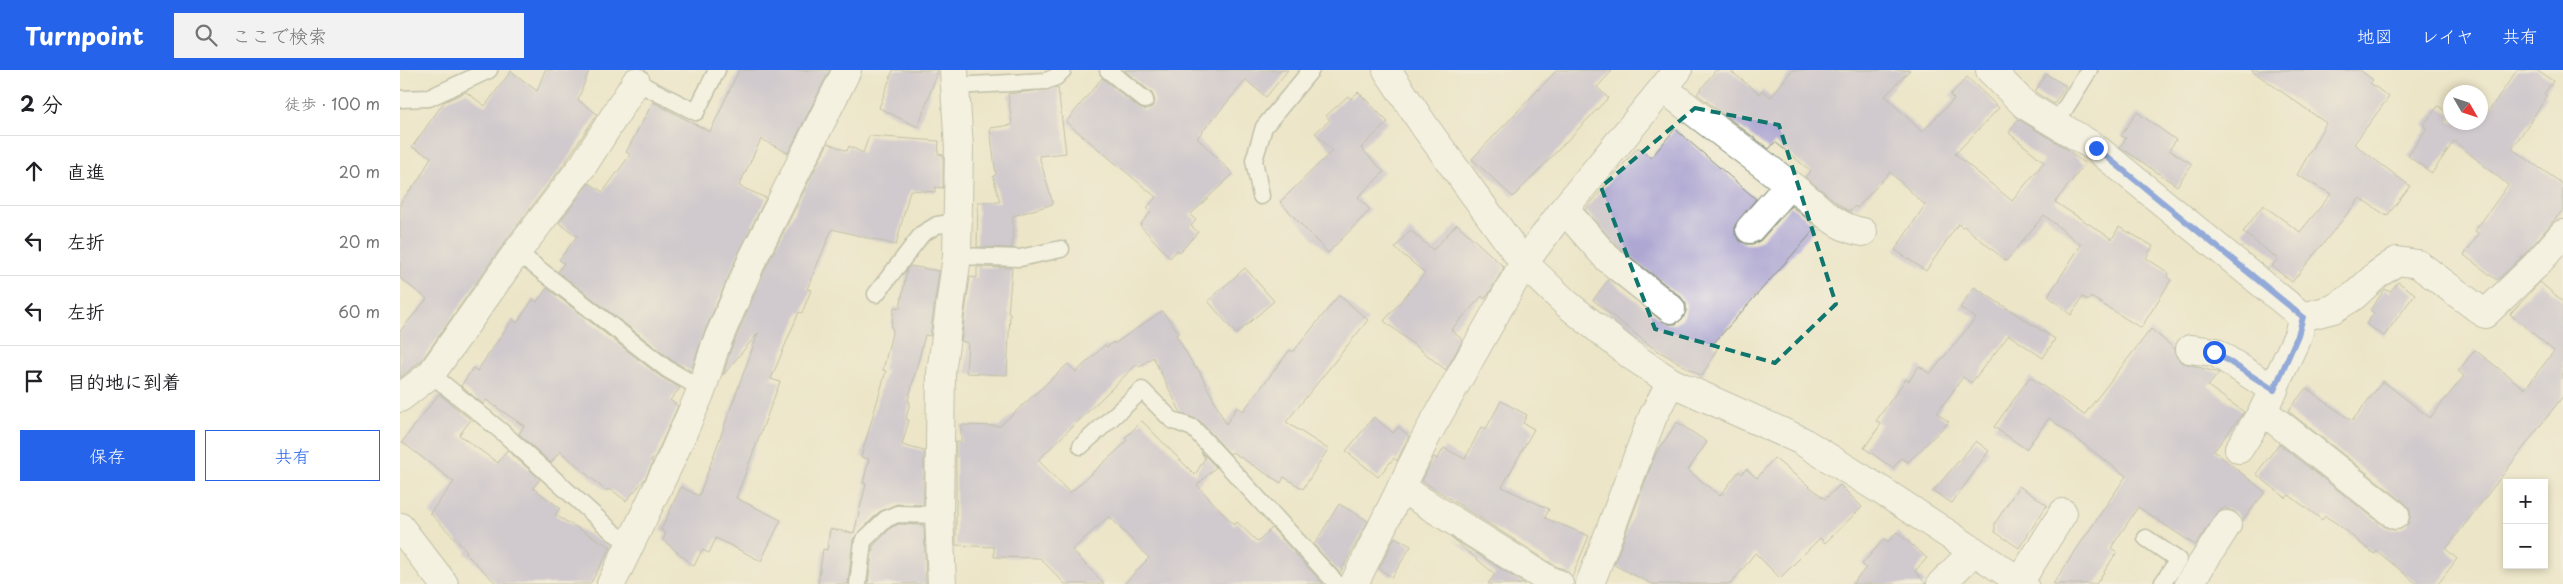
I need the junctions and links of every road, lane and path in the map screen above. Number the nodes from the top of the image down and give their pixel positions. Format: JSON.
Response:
{"nodes":[{"id":1,"x":488,"y":70,"type":"edge"},
{"id":2,"x":717,"y":70,"type":"edge"},
{"id":3,"x":847,"y":70,"type":"edge"},
{"id":4,"x":1064,"y":70,"type":"edge"},
{"id":5,"x":1108,"y":70,"type":"edge"},
{"id":6,"x":1311,"y":70,"type":"edge"},
{"id":7,"x":1387,"y":70,"type":"edge"},
{"id":8,"x":1990,"y":70,"type":"edge"},
{"id":9,"x":2090,"y":70,"type":"edge"},
{"id":10,"x":954,"y":78,"type":"edge"},
{"id":11,"x":1670,"y":79,"type":"edge"},
{"id":12,"x":636,"y":82,"type":"joint"},
{"id":13,"x":400,"y":99,"type":"edge"},
{"id":14,"x":1145,"y":100,"type":"dead end"},
{"id":15,"x":2056,"y":123,"type":"junction"},
{"id":16,"x":1789,"y":185,"type":"junction"},
{"id":17,"x":1261,"y":196,"type":"dead end"},
{"id":18,"x":1564,"y":209,"type":"junction"},
{"id":19,"x":957,"y":222,"type":"junction"},
{"id":20,"x":1750,"y":229,"type":"dead end"},
{"id":21,"x":1863,"y":232,"type":"dead end"},
{"id":22,"x":2563,"y":234,"type":"edge"},
{"id":23,"x":1061,"y":249,"type":"dead end"},
{"id":24,"x":517,"y":252,"type":"junction"},
{"id":25,"x":957,"y":256,"type":"junction"},
{"id":26,"x":1524,"y":263,"type":"junction"},
{"id":27,"x":876,"y":294,"type":"dead end"},
{"id":28,"x":1671,"y":309,"type":"dead end"},
{"id":29,"x":2303,"y":317,"type":"junction"},
{"id":30,"x":2190,"y":349,"type":"dead end"},
{"id":31,"x":430,"y":374,"type":"junction"},
{"id":32,"x":1672,"y":382,"type":"junction"},
{"id":33,"x":702,"y":389,"type":"junction"},
{"id":34,"x":400,"y":398,"type":"edge"},
{"id":35,"x":2268,"y":400,"type":"junction"},
{"id":36,"x":1081,"y":446,"type":"dead end"},
{"id":37,"x":2239,"y":449,"type":"dead end"},
{"id":38,"x":1401,"y":488,"type":"junction"},
{"id":39,"x":2063,"y":513,"type":"dead end"},
{"id":40,"x":939,"y":515,"type":"junction"},
{"id":41,"x":2394,"y":515,"type":"dead end"},
{"id":42,"x":2227,"y":525,"type":"dead end"},
{"id":43,"x":400,"y":527,"type":"edge"},
{"id":44,"x":2146,"y":538,"type":"dead end"},
{"id":45,"x":630,"y":543,"type":"junction"},
{"id":46,"x":1974,"y":551,"type":"junction"},
{"id":47,"x":2022,"y":582,"type":"edge"},
{"id":48,"x":444,"y":584,"type":"edge"},
{"id":49,"x":611,"y":584,"type":"edge"},
{"id":50,"x":858,"y":584,"type":"edge"},
{"id":51,"x":942,"y":584,"type":"edge"},
{"id":52,"x":1337,"y":584,"type":"edge"},
{"id":53,"x":1354,"y":584,"type":"edge"},
{"id":54,"x":1559,"y":584,"type":"edge"},
{"id":55,"x":1590,"y":584,"type":"edge"},
{"id":56,"x":1941,"y":584,"type":"edge"},
{"id":57,"x":2162,"y":584,"type":"edge"},
{"id":58,"x":2189,"y":584,"type":"edge"}],
"edges":[{"from":1,"to":13,"type":"lane"},
{"from":2,"to":12,"type":"lane"},
{"from":3,"to":33,"type":"street"},
{"from":4,"to":10,"type":"lane"},
{"from":5,"to":14,"type":"lane"},
{"from":6,"to":17,"type":"lane"},
{"from":7,"to":26,"type":"street"},
{"from":8,"to":15,"type":"street"},
{"from":9,"to":15,"type":"lane"},
{"from":10,"to":19,"type":"street"},
{"from":11,"to":16,"type":"street"},
{"from":11,"to":18,"type":"street"},
{"from":12,"to":24,"type":"street"},
{"from":15,"to":29,"type":"street"},
{"from":16,"to":20,"type":"street"},
{"from":16,"to":21,"type":"street"},
{"from":18,"to":26,"type":"street"},
{"from":18,"to":28,"type":"street"},
{"from":19,"to":25,"type":"street"},
{"from":19,"to":27,"type":"lane"},
{"from":22,"to":29,"type":"street"},
{"from":23,"to":25,"type":"lane"},
{"from":24,"to":31,"type":"street"},
{"from":24,"to":33,"type":"lane"},
{"from":25,"to":40,"type":"street"},
{"from":26,"to":32,"type":"street"},
{"from":26,"to":38,"type":"street"},
{"from":29,"to":35,"type":"street"},
{"from":30,"to":35,"type":"street"},
{"from":31,"to":34,"type":"street"},
{"from":31,"to":45,"type":"lane"},
{"from":32,"to":46,"type":"street"},
{"from":32,"to":55,"type":"street"},
{"from":33,"to":45,"type":"street"},
{"from":35,"to":37,"type":"street"},
{"from":35,"to":41,"type":"street"},
{"from":36,"to":52,"type":"lane"},
{"from":38,"to":53,"type":"street"},
{"from":38,"to":54,"type":"street"},
{"from":39,"to":47,"type":"street"},
{"from":40,"to":50,"type":"lane"},
{"from":40,"to":51,"type":"street"},
{"from":42,"to":58,"type":"street"},
{"from":43,"to":48,"type":"street"},
{"from":44,"to":57,"type":"lane"},
{"from":45,"to":49,"type":"street"},
{"from":46,"to":47,"type":"street"},
{"from":46,"to":56,"type":"street"}]}
